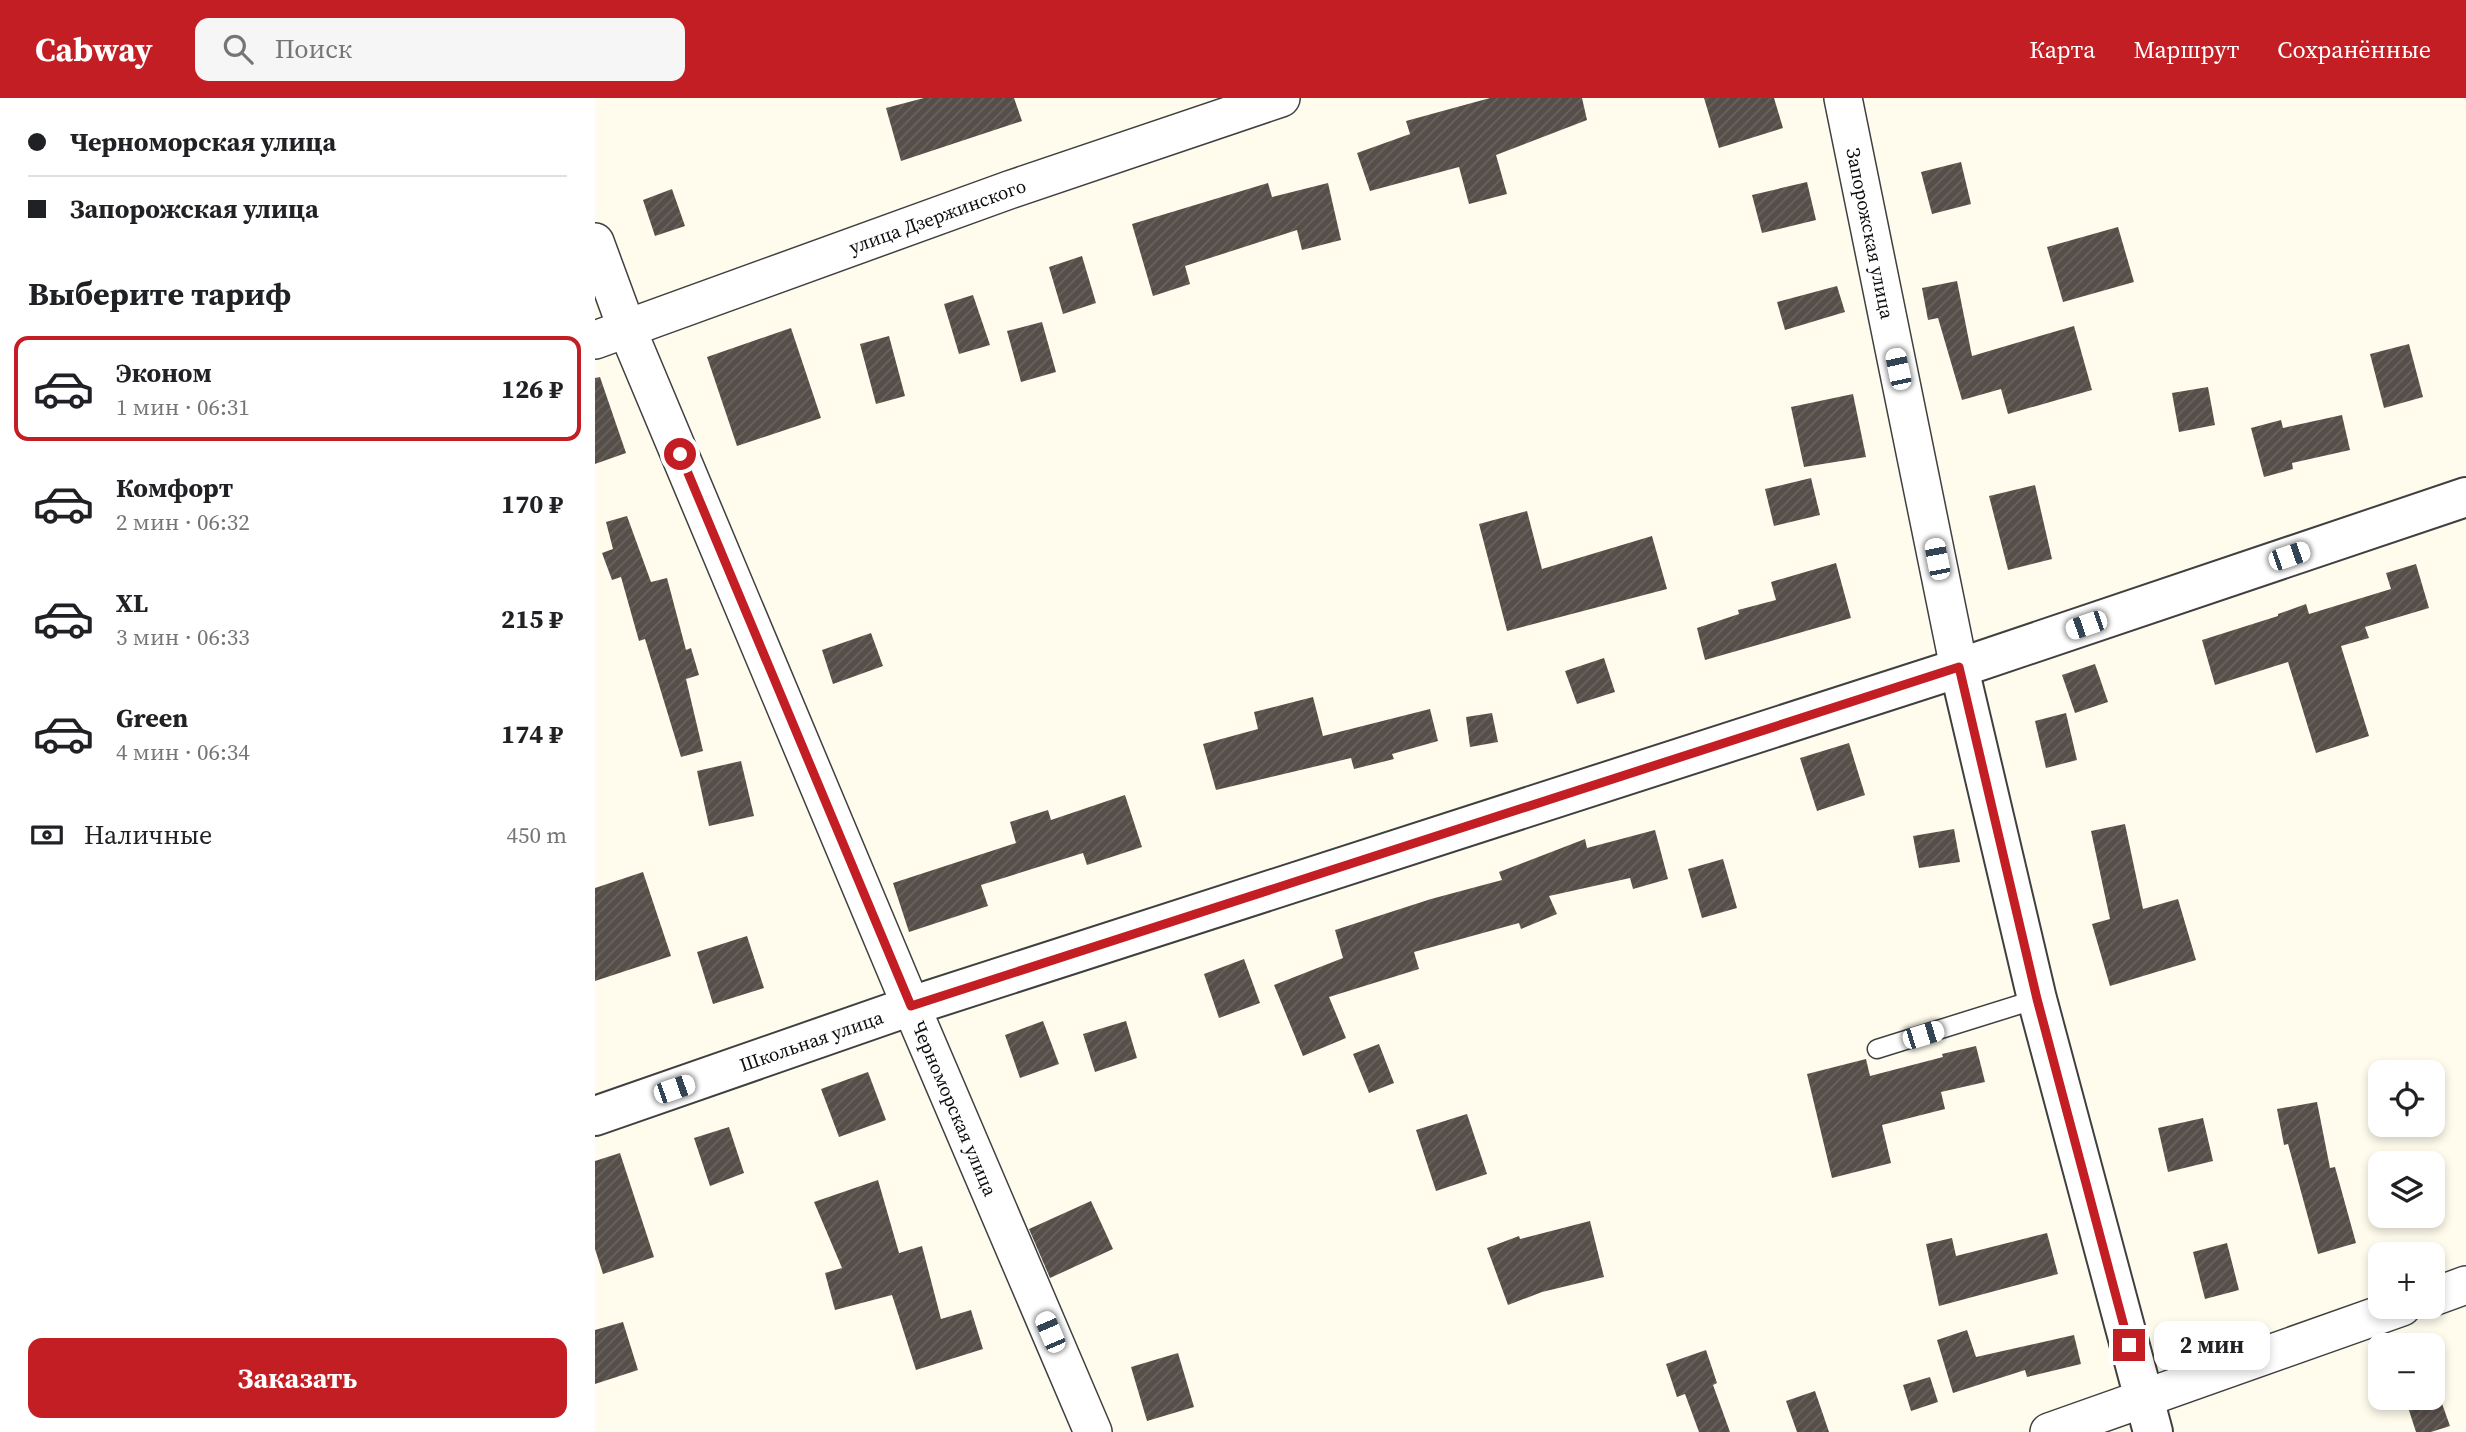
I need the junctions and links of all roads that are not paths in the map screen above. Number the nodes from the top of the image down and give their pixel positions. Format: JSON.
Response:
{"nodes":[{"id":1,"x":1281,"y":98,"type":"edge"},
{"id":2,"x":1843,"y":98,"type":"edge"},
{"id":3,"x":595,"y":242,"type":"edge"},
{"id":4,"x":611,"y":335,"type":"edge"},
{"id":5,"x":2466,"y":497,"type":"edge"},
{"id":6,"x":1959,"y":667,"type":"junction"},
{"id":7,"x":2037,"y":999,"type":"junction"},
{"id":8,"x":911,"y":1006,"type":"junction"},
{"id":9,"x":1877,"y":1049,"type":"dead end"},
{"id":10,"x":595,"y":1116,"type":"edge"},
{"id":11,"x":2466,"y":1285,"type":"edge"},
{"id":12,"x":2445,"y":1293,"type":"edge"},
{"id":13,"x":2374,"y":1319,"type":"edge"},
{"id":14,"x":2148,"y":1415,"type":"edge"},
{"id":15,"x":1093,"y":1432,"type":"edge"},
{"id":16,"x":2049,"y":1432,"type":"edge"}],
"edges":[{"from":1,"to":4,"type":"street","name":"улица Дзержинского"},
{"from":2,"to":6,"type":"street","name":"Запорожская улица"},
{"from":3,"to":4,"type":"street","name":"Черноморская улица"},
{"from":4,"to":8,"type":"street","name":"Черноморская улица"},
{"from":5,"to":6,"type":"street","name":"Школьная улица"},
{"from":6,"to":7,"type":"street","name":"Запорожская улица"},
{"from":6,"to":8,"type":"street","name":"Школьная улица"},
{"from":7,"to":9,"type":"lane"},
{"from":7,"to":14,"type":"street","name":"Запорожская улица"},
{"from":8,"to":10,"type":"street","name":"Школьная улица"},
{"from":8,"to":15,"type":"street","name":"Черноморская улица"},
{"from":11,"to":12,"type":"street"},
{"from":13,"to":14,"type":"street"},
{"from":14,"to":16,"type":"street"}]}
